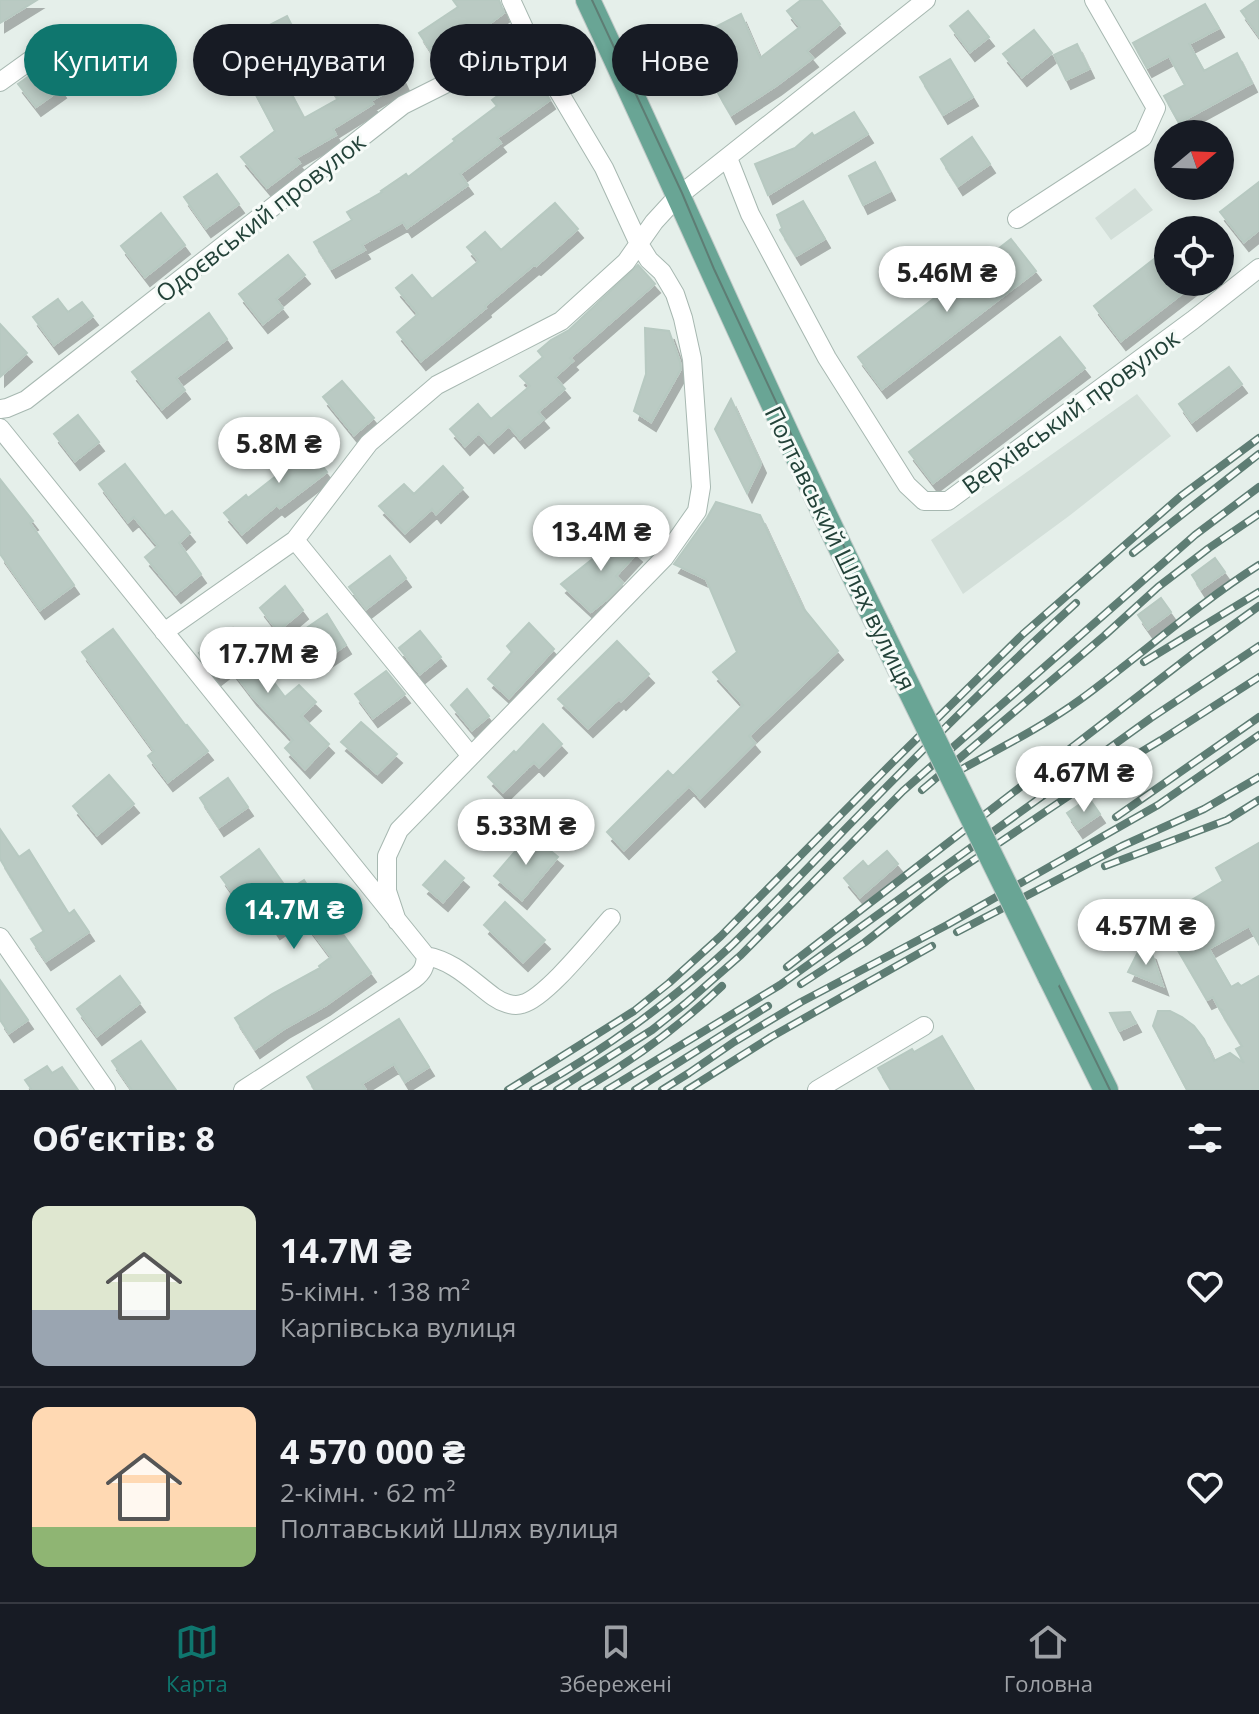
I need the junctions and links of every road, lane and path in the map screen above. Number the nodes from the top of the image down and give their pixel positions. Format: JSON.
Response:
{"nodes":[{"id":1,"x":511,"y":0,"type":"edge"},
{"id":2,"x":588,"y":0,"type":"edge"},
{"id":3,"x":926,"y":0,"type":"edge"},
{"id":4,"x":1094,"y":0,"type":"edge"},
{"id":5,"x":522,"y":24,"type":"edge"},
{"id":6,"x":24,"y":65,"type":"edge"},
{"id":7,"x":0,"y":82,"type":"edge"},
{"id":8,"x":430,"y":92,"type":"edge"},
{"id":9,"x":561,"y":96,"type":"edge"},
{"id":10,"x":728,"y":158,"type":"junction"},
{"id":11,"x":679,"y":195,"type":"junction"},
{"id":12,"x":1017,"y":219,"type":"dead end"},
{"id":13,"x":639,"y":244,"type":"junction"},
{"id":14,"x":1259,"y":268,"type":"edge"},
{"id":15,"x":0,"y":409,"type":"edge"},
{"id":16,"x":0,"y":428,"type":"edge"},
{"id":17,"x":295,"y":540,"type":"junction"},
{"id":18,"x":164,"y":632,"type":"junction"},
{"id":19,"x":471,"y":756,"type":"junction"},
{"id":20,"x":611,"y":918,"type":"dead end"},
{"id":21,"x":397,"y":921,"type":"junction"},
{"id":22,"x":0,"y":937,"type":"edge"},
{"id":23,"x":426,"y":956,"type":"junction"},
{"id":24,"x":924,"y":1026,"type":"dead end"},
{"id":25,"x":106,"y":1090,"type":"edge"},
{"id":26,"x":243,"y":1090,"type":"edge"},
{"id":27,"x":817,"y":1090,"type":"edge"},
{"id":28,"x":1106,"y":1090,"type":"edge"}],
"edges":[{"from":1,"to":5,"type":"street"},
{"from":2,"to":11,"type":"main road","name":"Полтавський Шлях вулиця"},
{"from":3,"to":10,"type":"street"},
{"from":4,"to":12,"type":"street"},
{"from":6,"to":7,"type":"street"},
{"from":8,"to":15,"type":"street","name":"Одоєвський провулок"},
{"from":9,"to":13,"type":"street"},
{"from":10,"to":11,"type":"street"},
{"from":10,"to":14,"type":"street","name":"Верхівський провулок"},
{"from":11,"to":13,"type":"street"},
{"from":11,"to":28,"type":"main road","name":"Полтавський Шлях вулиця","bridge":true},
{"from":13,"to":17,"type":"street"},
{"from":13,"to":19,"type":"street"},
{"from":16,"to":18,"type":"street"},
{"from":17,"to":18,"type":"street"},
{"from":17,"to":19,"type":"street"},
{"from":18,"to":21,"type":"street"},
{"from":19,"to":21,"type":"street"},
{"from":20,"to":23,"type":"street"},
{"from":21,"to":23,"type":"street"},
{"from":22,"to":25,"type":"street"},
{"from":23,"to":26,"type":"street"},
{"from":24,"to":27,"type":"street"}]}
